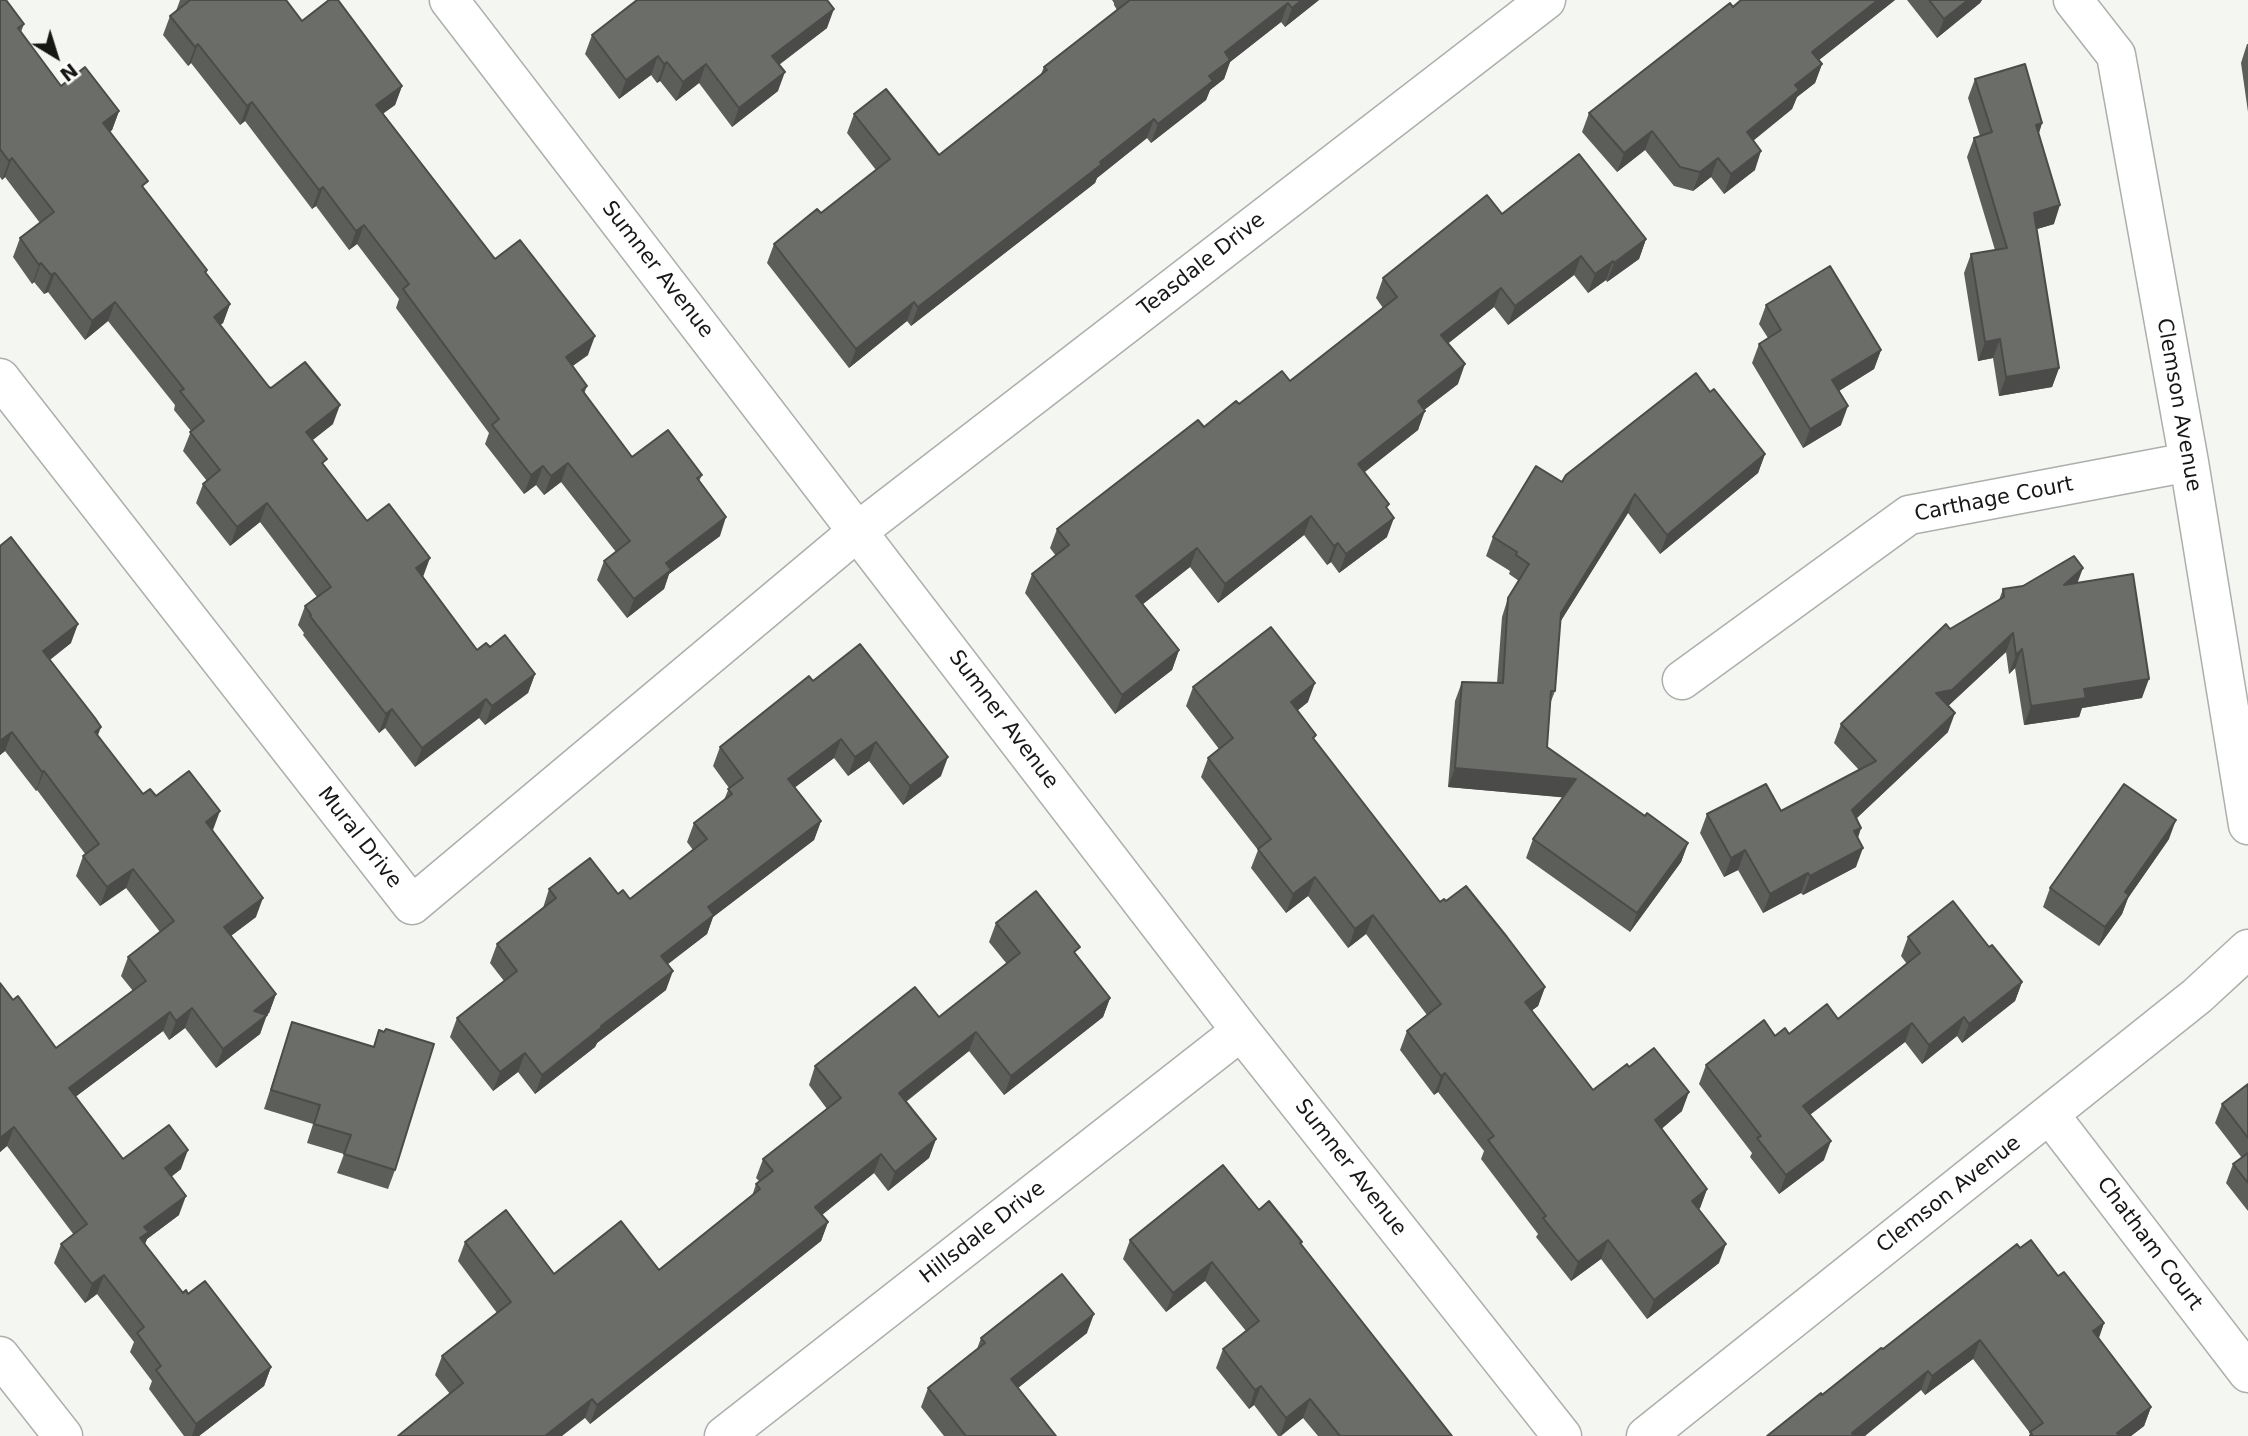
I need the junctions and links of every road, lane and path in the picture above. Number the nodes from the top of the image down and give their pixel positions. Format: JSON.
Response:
{"nodes":[{"id":1,"x":1546,"y":0,"type":"edge"},
{"id":2,"x":2073,"y":0,"type":"edge"},
{"id":3,"x":467,"y":6,"type":"edge"},
{"id":4,"x":0,"y":378,"type":"edge"},
{"id":5,"x":2189,"y":462,"type":"junction"},
{"id":6,"x":858,"y":531,"type":"junction"},
{"id":7,"x":1682,"y":680,"type":"dead end"},
{"id":8,"x":2248,"y":825,"type":"edge"},
{"id":9,"x":2248,"y":949,"type":"edge"},
{"id":10,"x":1241,"y":1031,"type":"junction"},
{"id":11,"x":2050,"y":1115,"type":"junction"},
{"id":12,"x":0,"y":1356,"type":"edge"},
{"id":13,"x":2248,"y":1373,"type":"edge"},
{"id":14,"x":740,"y":1431,"type":"edge"},
{"id":15,"x":63,"y":1436,"type":"edge"},
{"id":16,"x":1562,"y":1436,"type":"edge"},
{"id":17,"x":1646,"y":1436,"type":"edge"}],
"edges":[{"from":1,"to":6,"type":"street","name":"Teasdale Drive"},
{"from":2,"to":5,"type":"street","name":"Clemson Avenue"},
{"from":3,"to":6,"type":"street","name":"Sumner Avenue"},
{"from":4,"to":6,"type":"street","name":"Mural Drive"},
{"from":5,"to":7,"type":"street","name":"Carthage Court"},
{"from":5,"to":8,"type":"street","name":"Clemson Avenue"},
{"from":6,"to":10,"type":"street","name":"Sumner Avenue"},
{"from":9,"to":11,"type":"street","name":"Clemson Avenue"},
{"from":10,"to":14,"type":"street","name":"Hillsdale Drive"},
{"from":10,"to":16,"type":"street","name":"Sumner Avenue"},
{"from":11,"to":13,"type":"street","name":"Chatham Court"},
{"from":11,"to":17,"type":"street","name":"Clemson Avenue"},
{"from":12,"to":15,"type":"street"}]}
